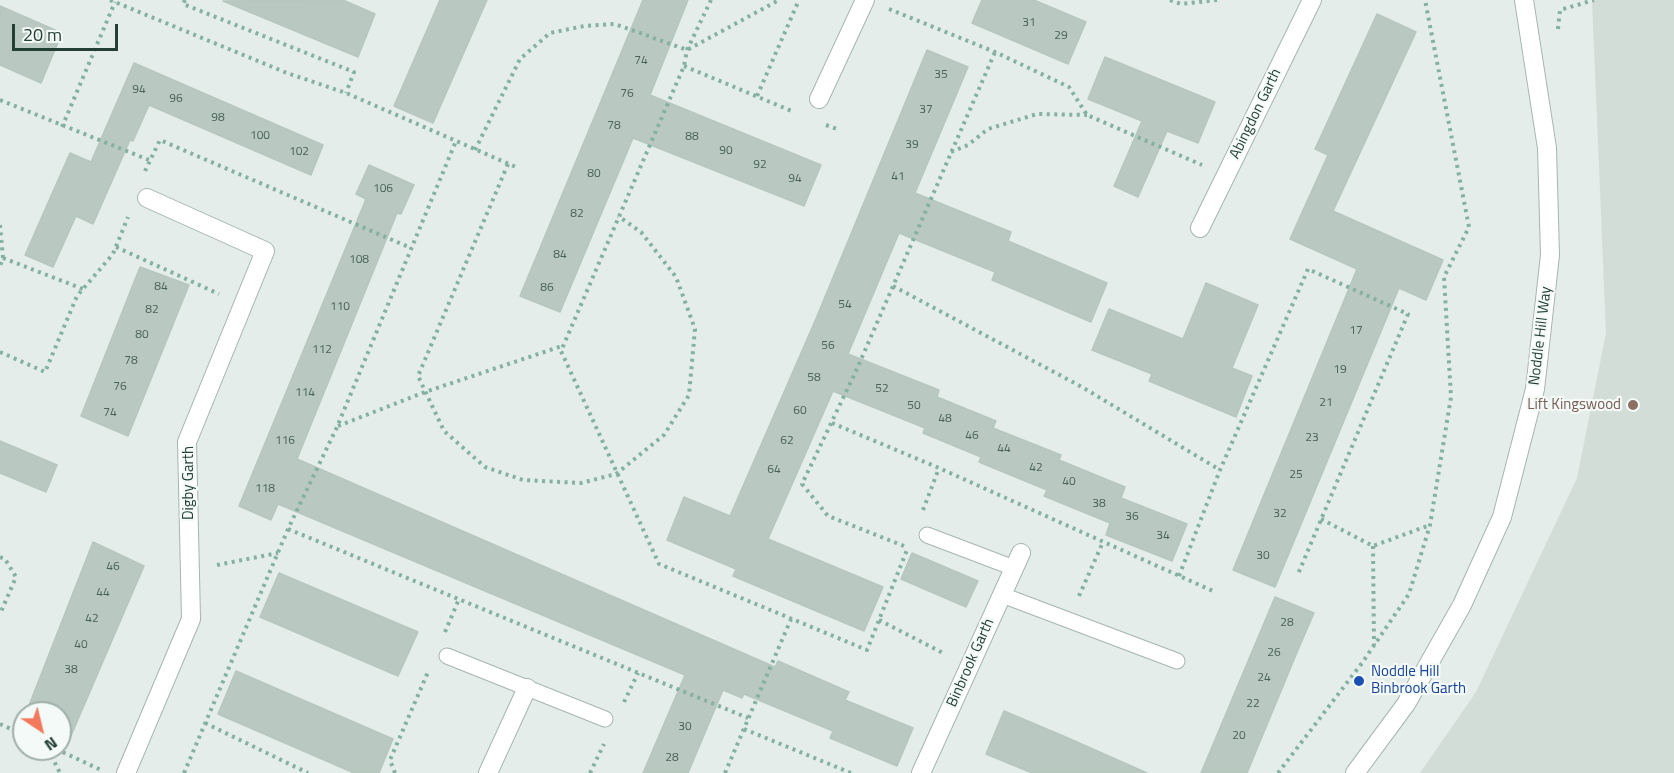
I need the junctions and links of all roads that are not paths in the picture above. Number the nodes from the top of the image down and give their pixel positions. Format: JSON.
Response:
{"nodes":[{"id":1,"x":865,"y":0,"type":"edge"},
{"id":2,"x":1312,"y":0,"type":"edge"},
{"id":3,"x":1524,"y":0,"type":"edge"},
{"id":4,"x":819,"y":99,"type":"dead end"},
{"id":5,"x":144,"y":190,"type":"road end"},
{"id":6,"x":1200,"y":228,"type":"dead end"},
{"id":7,"x":927,"y":535,"type":"dead end"},
{"id":8,"x":1017,"y":561,"type":"joint"},
{"id":9,"x":1002,"y":595,"type":"junction"},
{"id":10,"x":447,"y":656,"type":"dead end"},
{"id":11,"x":1177,"y":661,"type":"dead end"},
{"id":12,"x":527,"y":688,"type":"junction"},
{"id":13,"x":605,"y":719,"type":"dead end"},
{"id":14,"x":126,"y":773,"type":"edge"},
{"id":15,"x":488,"y":773,"type":"edge"},
{"id":16,"x":921,"y":773,"type":"edge"},
{"id":17,"x":1355,"y":773,"type":"edge"}],
"edges":[{"from":1,"to":4,"type":"street"},
{"from":2,"to":6,"type":"street","name":"Abingdon Garth"},
{"from":3,"to":17,"type":"street","name":"Noddle Hill Way"},
{"from":5,"to":14,"type":"street","name":"Digby Garth"},
{"from":7,"to":8,"type":"lane"},
{"from":8,"to":9,"type":"street","name":"Binbrook Garth"},
{"from":9,"to":11,"type":"lane"},
{"from":9,"to":16,"type":"street","name":"Binbrook Garth"},
{"from":10,"to":12,"type":"lane"},
{"from":12,"to":13,"type":"lane"},
{"from":12,"to":15,"type":"street"}]}
